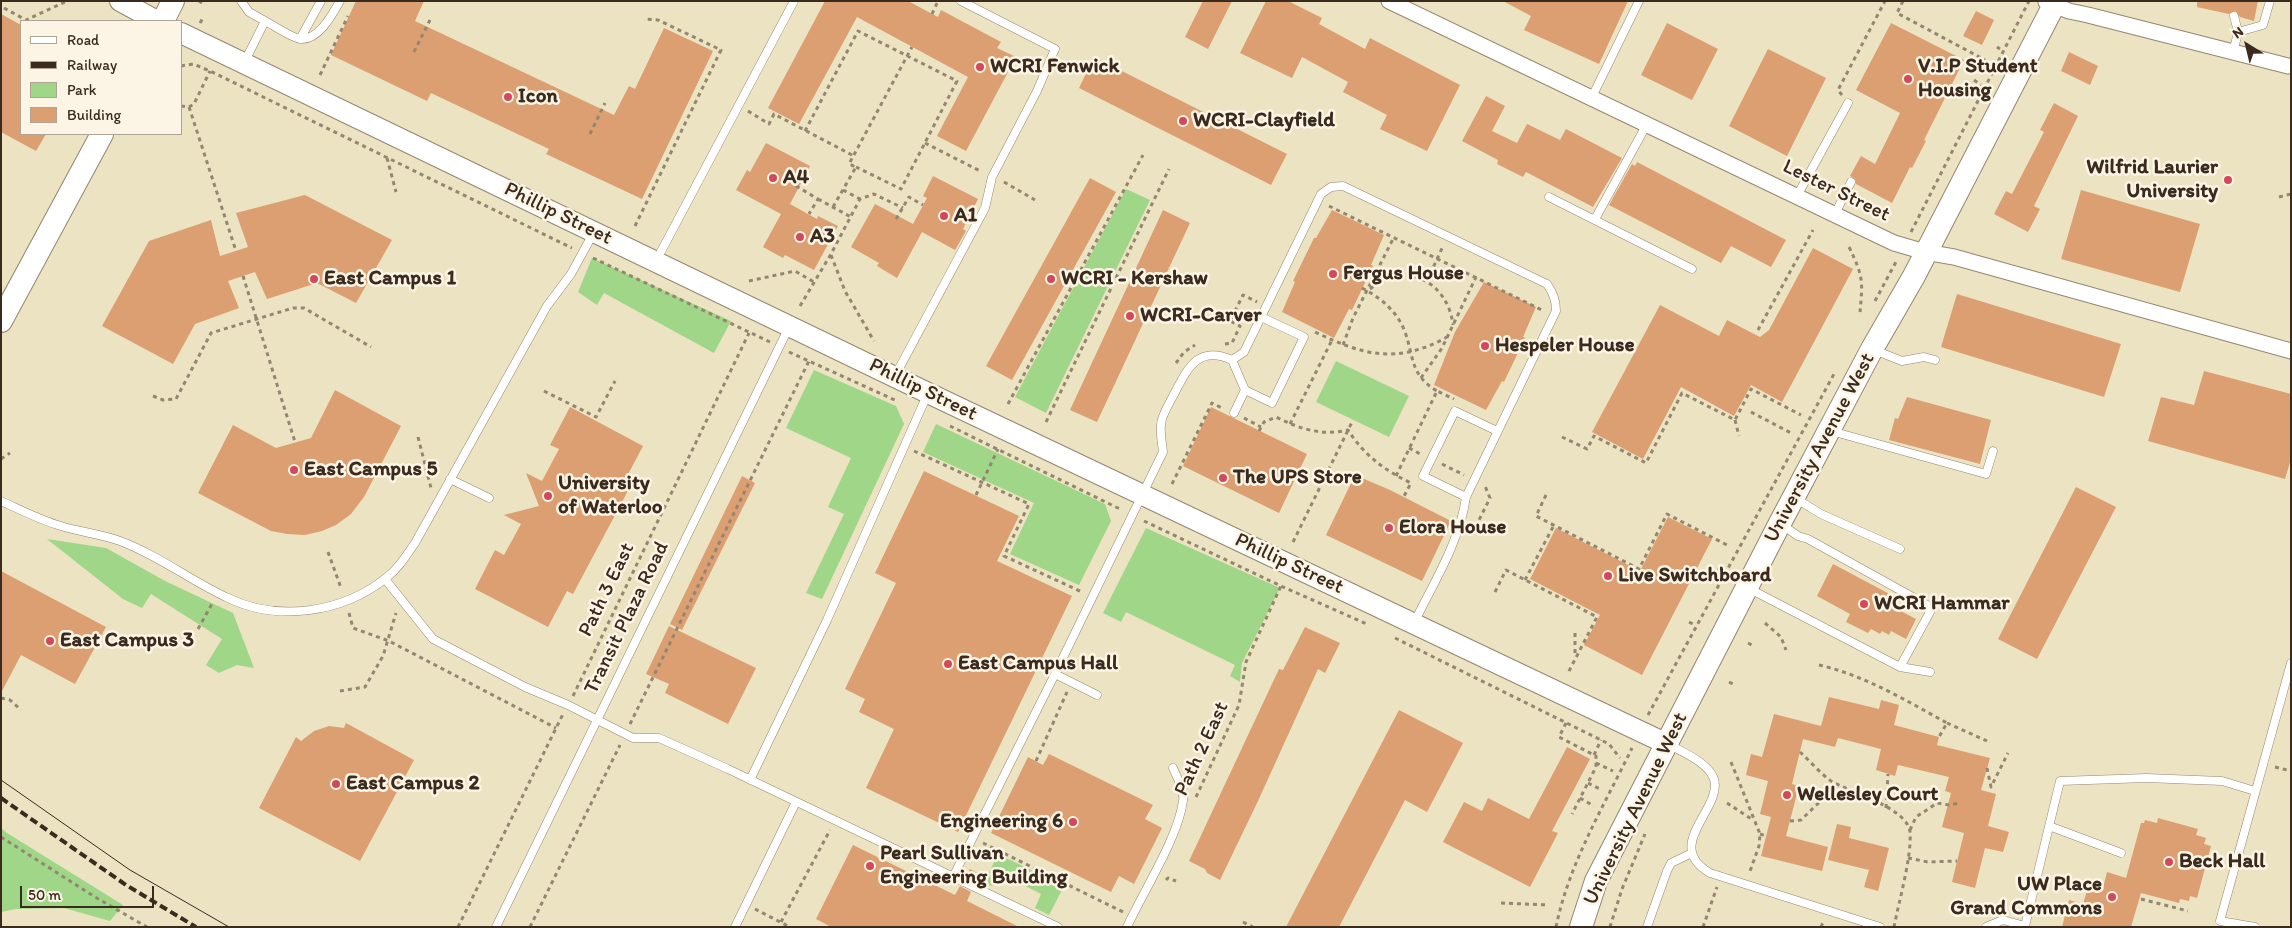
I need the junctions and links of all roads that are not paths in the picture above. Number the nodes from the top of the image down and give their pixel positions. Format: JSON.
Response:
{"nodes":[{"id":1,"x":120,"y":1,"type":"edge"},
{"id":2,"x":173,"y":1,"type":"edge"},
{"id":3,"x":241,"y":1,"type":"edge"},
{"id":4,"x":251,"y":1,"type":"edge"},
{"id":5,"x":320,"y":1,"type":"edge"},
{"id":6,"x":340,"y":1,"type":"edge"},
{"id":7,"x":794,"y":1,"type":"edge"},
{"id":8,"x":961,"y":1,"type":"edge"},
{"id":9,"x":1389,"y":1,"type":"edge"},
{"id":10,"x":1639,"y":1,"type":"edge"},
{"id":11,"x":2270,"y":1,"type":"edge"},
{"id":12,"x":2051,"y":3,"type":"edge"},
{"id":13,"x":247,"y":9,"type":"junction"},
{"id":14,"x":2234,"y":16,"type":"dead end"},
{"id":15,"x":155,"y":20,"type":"edge"},
{"id":16,"x":164,"y":20,"type":"edge"},
{"id":17,"x":265,"y":21,"type":"junction"},
{"id":18,"x":2238,"y":32,"type":"junction"},
{"id":19,"x":182,"y":33,"type":"edge"},
{"id":20,"x":300,"y":39,"type":"junction"},
{"id":21,"x":2233,"y":53,"type":"junction"},
{"id":22,"x":244,"y":63,"type":"junction"},
{"id":23,"x":2290,"y":65,"type":"edge"},
{"id":24,"x":1592,"y":98,"type":"junction"},
{"id":25,"x":1848,"y":102,"type":"road end"},
{"id":26,"x":1646,"y":124,"type":"junction"},
{"id":27,"x":101,"y":135,"type":"edge"},
{"id":28,"x":1851,"y":182,"type":"dead end"},
{"id":29,"x":1797,"y":196,"type":"junction"},
{"id":30,"x":1549,"y":197,"type":"dead end"},
{"id":31,"x":1835,"y":214,"type":"junction"},
{"id":32,"x":1595,"y":219,"type":"junction"},
{"id":33,"x":594,"y":232,"type":"junction"},
{"id":34,"x":1925,"y":252,"type":"junction"},
{"id":35,"x":656,"y":261,"type":"junction"},
{"id":36,"x":1692,"y":269,"type":"dead end"},
{"id":37,"x":1261,"y":317,"type":"junction"},
{"id":38,"x":1,"y":321,"type":"edge"},
{"id":39,"x":790,"y":325,"type":"junction"},
{"id":40,"x":1872,"y":350,"type":"junction"},
{"id":41,"x":2291,"y":351,"type":"edge"},
{"id":42,"x":1232,"y":360,"type":"junction"},
{"id":43,"x":1935,"y":360,"type":"dead end"},
{"id":44,"x":895,"y":376,"type":"junction"},
{"id":45,"x":1245,"y":390,"type":"junction"},
{"id":46,"x":928,"y":393,"type":"junction"},
{"id":47,"x":1234,"y":413,"type":"dead end"},
{"id":48,"x":1829,"y":430,"type":"junction"},
{"id":49,"x":1497,"y":431,"type":"junction"},
{"id":50,"x":1993,"y":451,"type":"dead end"},
{"id":51,"x":450,"y":479,"type":"junction"},
{"id":52,"x":1142,"y":494,"type":"junction"},
{"id":53,"x":1466,"y":496,"type":"junction"},
{"id":54,"x":1793,"y":497,"type":"junction"},
{"id":55,"x":489,"y":498,"type":"dead end"},
{"id":56,"x":1,"y":501,"type":"edge"},
{"id":57,"x":1780,"y":523,"type":"junction"},
{"id":58,"x":1900,"y":549,"type":"dead end"},
{"id":59,"x":385,"y":579,"type":"junction"},
{"id":60,"x":1746,"y":588,"type":"junction"},
{"id":61,"x":1414,"y":624,"type":"junction"},
{"id":62,"x":2291,"y":663,"type":"edge"},
{"id":63,"x":1900,"y":667,"type":"junction"},
{"id":64,"x":1930,"y":672,"type":"dead end"},
{"id":65,"x":1055,"y":674,"type":"junction"},
{"id":66,"x":1097,"y":695,"type":"dead end"},
{"id":67,"x":597,"y":719,"type":"junction"},
{"id":68,"x":1667,"y":744,"type":"junction"},
{"id":69,"x":1173,"y":768,"type":"dead end"},
{"id":70,"x":750,"y":780,"type":"junction"},
{"id":71,"x":2255,"y":791,"type":"junction"},
{"id":72,"x":796,"y":802,"type":"junction"},
{"id":73,"x":2050,"y":826,"type":"junction"},
{"id":74,"x":1692,"y":853,"type":"junction"},
{"id":75,"x":2121,"y":853,"type":"dead end"},
{"id":76,"x":953,"y":876,"type":"junction"},
{"id":77,"x":496,"y":927,"type":"edge"},
{"id":78,"x":735,"y":927,"type":"edge"},
{"id":79,"x":1058,"y":927,"type":"edge"},
{"id":80,"x":1127,"y":927,"type":"edge"},
{"id":81,"x":1581,"y":927,"type":"edge"},
{"id":82,"x":1647,"y":927,"type":"edge"},
{"id":83,"x":1880,"y":927,"type":"edge"},
{"id":84,"x":1986,"y":927,"type":"edge"},
{"id":85,"x":2255,"y":927,"type":"edge"}],
"edges":[{"from":1,"to":15,"type":"street"},
{"from":2,"to":16,"type":"main road"},
{"from":3,"to":13,"type":"lane"},
{"from":4,"to":13,"type":"lane"},
{"from":5,"to":20,"type":"lane"},
{"from":6,"to":20,"type":"lane"},
{"from":7,"to":35,"type":"lane"},
{"from":8,"to":44,"type":"lane"},
{"from":9,"to":24,"type":"street","name":"Lester Street"},
{"from":10,"to":24,"type":"lane"},
{"from":11,"to":18,"type":"lane"},
{"from":12,"to":21,"type":"street"},
{"from":12,"to":34,"type":"main road","name":"University Avenue West"},
{"from":13,"to":17,"type":"lane"},
{"from":14,"to":18,"type":"lane"},
{"from":17,"to":20,"type":"lane"},
{"from":17,"to":22,"type":"lane"},
{"from":18,"to":21,"type":"lane"},
{"from":19,"to":22,"type":"street","name":"Phillip Street"},
{"from":21,"to":23,"type":"street"},
{"from":22,"to":33,"type":"street","name":"Phillip Street"},
{"from":24,"to":26,"type":"street","name":"Lester Street"},
{"from":25,"to":29,"type":"lane"},
{"from":26,"to":29,"type":"street","name":"Lester Street"},
{"from":26,"to":32,"type":"lane"},
{"from":27,"to":38,"type":"main road"},
{"from":28,"to":31,"type":"lane"},
{"from":29,"to":31,"type":"street","name":"Lester Street"},
{"from":30,"to":32,"type":"lane"},
{"from":31,"to":34,"type":"street","name":"Lester Street"},
{"from":32,"to":36,"type":"lane"},
{"from":33,"to":35,"type":"street","name":"Phillip Street"},
{"from":33,"to":51,"type":"lane"},
{"from":34,"to":40,"type":"main road","name":"University Avenue West"},
{"from":34,"to":41,"type":"street","name":"Lester Street"},
{"from":35,"to":39,"type":"street","name":"Phillip Street"},
{"from":37,"to":42,"type":"lane"},
{"from":37,"to":45,"type":"lane"},
{"from":37,"to":49,"type":"lane"},
{"from":39,"to":44,"type":"street","name":"Phillip Street"},
{"from":39,"to":67,"type":"lane","name":"Transit Plaza Road"},
{"from":40,"to":43,"type":"lane"},
{"from":40,"to":48,"type":"main road","name":"University Avenue West"},
{"from":42,"to":45,"type":"lane"},
{"from":42,"to":52,"type":"lane"},
{"from":44,"to":46,"type":"street","name":"Phillip Street"},
{"from":45,"to":47,"type":"lane"},
{"from":46,"to":52,"type":"street","name":"Phillip Street"},
{"from":46,"to":70,"type":"lane"},
{"from":48,"to":50,"type":"lane"},
{"from":48,"to":54,"type":"main road","name":"University Avenue West"},
{"from":49,"to":53,"type":"lane"},
{"from":49,"to":53,"type":"lane"},
{"from":51,"to":55,"type":"lane"},
{"from":51,"to":59,"type":"lane"},
{"from":52,"to":61,"type":"street","name":"Phillip Street"},
{"from":52,"to":65,"type":"lane"},
{"from":53,"to":61,"type":"lane"},
{"from":54,"to":57,"type":"main road","name":"University Avenue West"},
{"from":54,"to":58,"type":"lane"},
{"from":56,"to":59,"type":"lane"},
{"from":57,"to":60,"type":"main road","name":"University Avenue West"},
{"from":57,"to":63,"type":"lane"},
{"from":59,"to":67,"type":"lane"},
{"from":60,"to":63,"type":"lane"},
{"from":60,"to":68,"type":"main road","name":"University Avenue West"},
{"from":61,"to":68,"type":"street","name":"Phillip Street"},
{"from":62,"to":71,"type":"lane"},
{"from":63,"to":64,"type":"lane"},
{"from":65,"to":66,"type":"lane"},
{"from":65,"to":76,"type":"lane"},
{"from":67,"to":70,"type":"lane"},
{"from":67,"to":77,"type":"lane","name":"Transit Plaza Road"},
{"from":68,"to":74,"type":"lane"},
{"from":68,"to":81,"type":"main road","name":"University Avenue West"},
{"from":69,"to":80,"type":"lane"},
{"from":70,"to":72,"type":"lane"},
{"from":71,"to":73,"type":"lane"},
{"from":71,"to":85,"type":"lane"},
{"from":72,"to":76,"type":"lane"},
{"from":72,"to":78,"type":"lane"},
{"from":73,"to":75,"type":"lane"},
{"from":73,"to":84,"type":"lane"},
{"from":74,"to":82,"type":"lane"},
{"from":74,"to":83,"type":"lane"},
{"from":76,"to":79,"type":"lane"}]}
